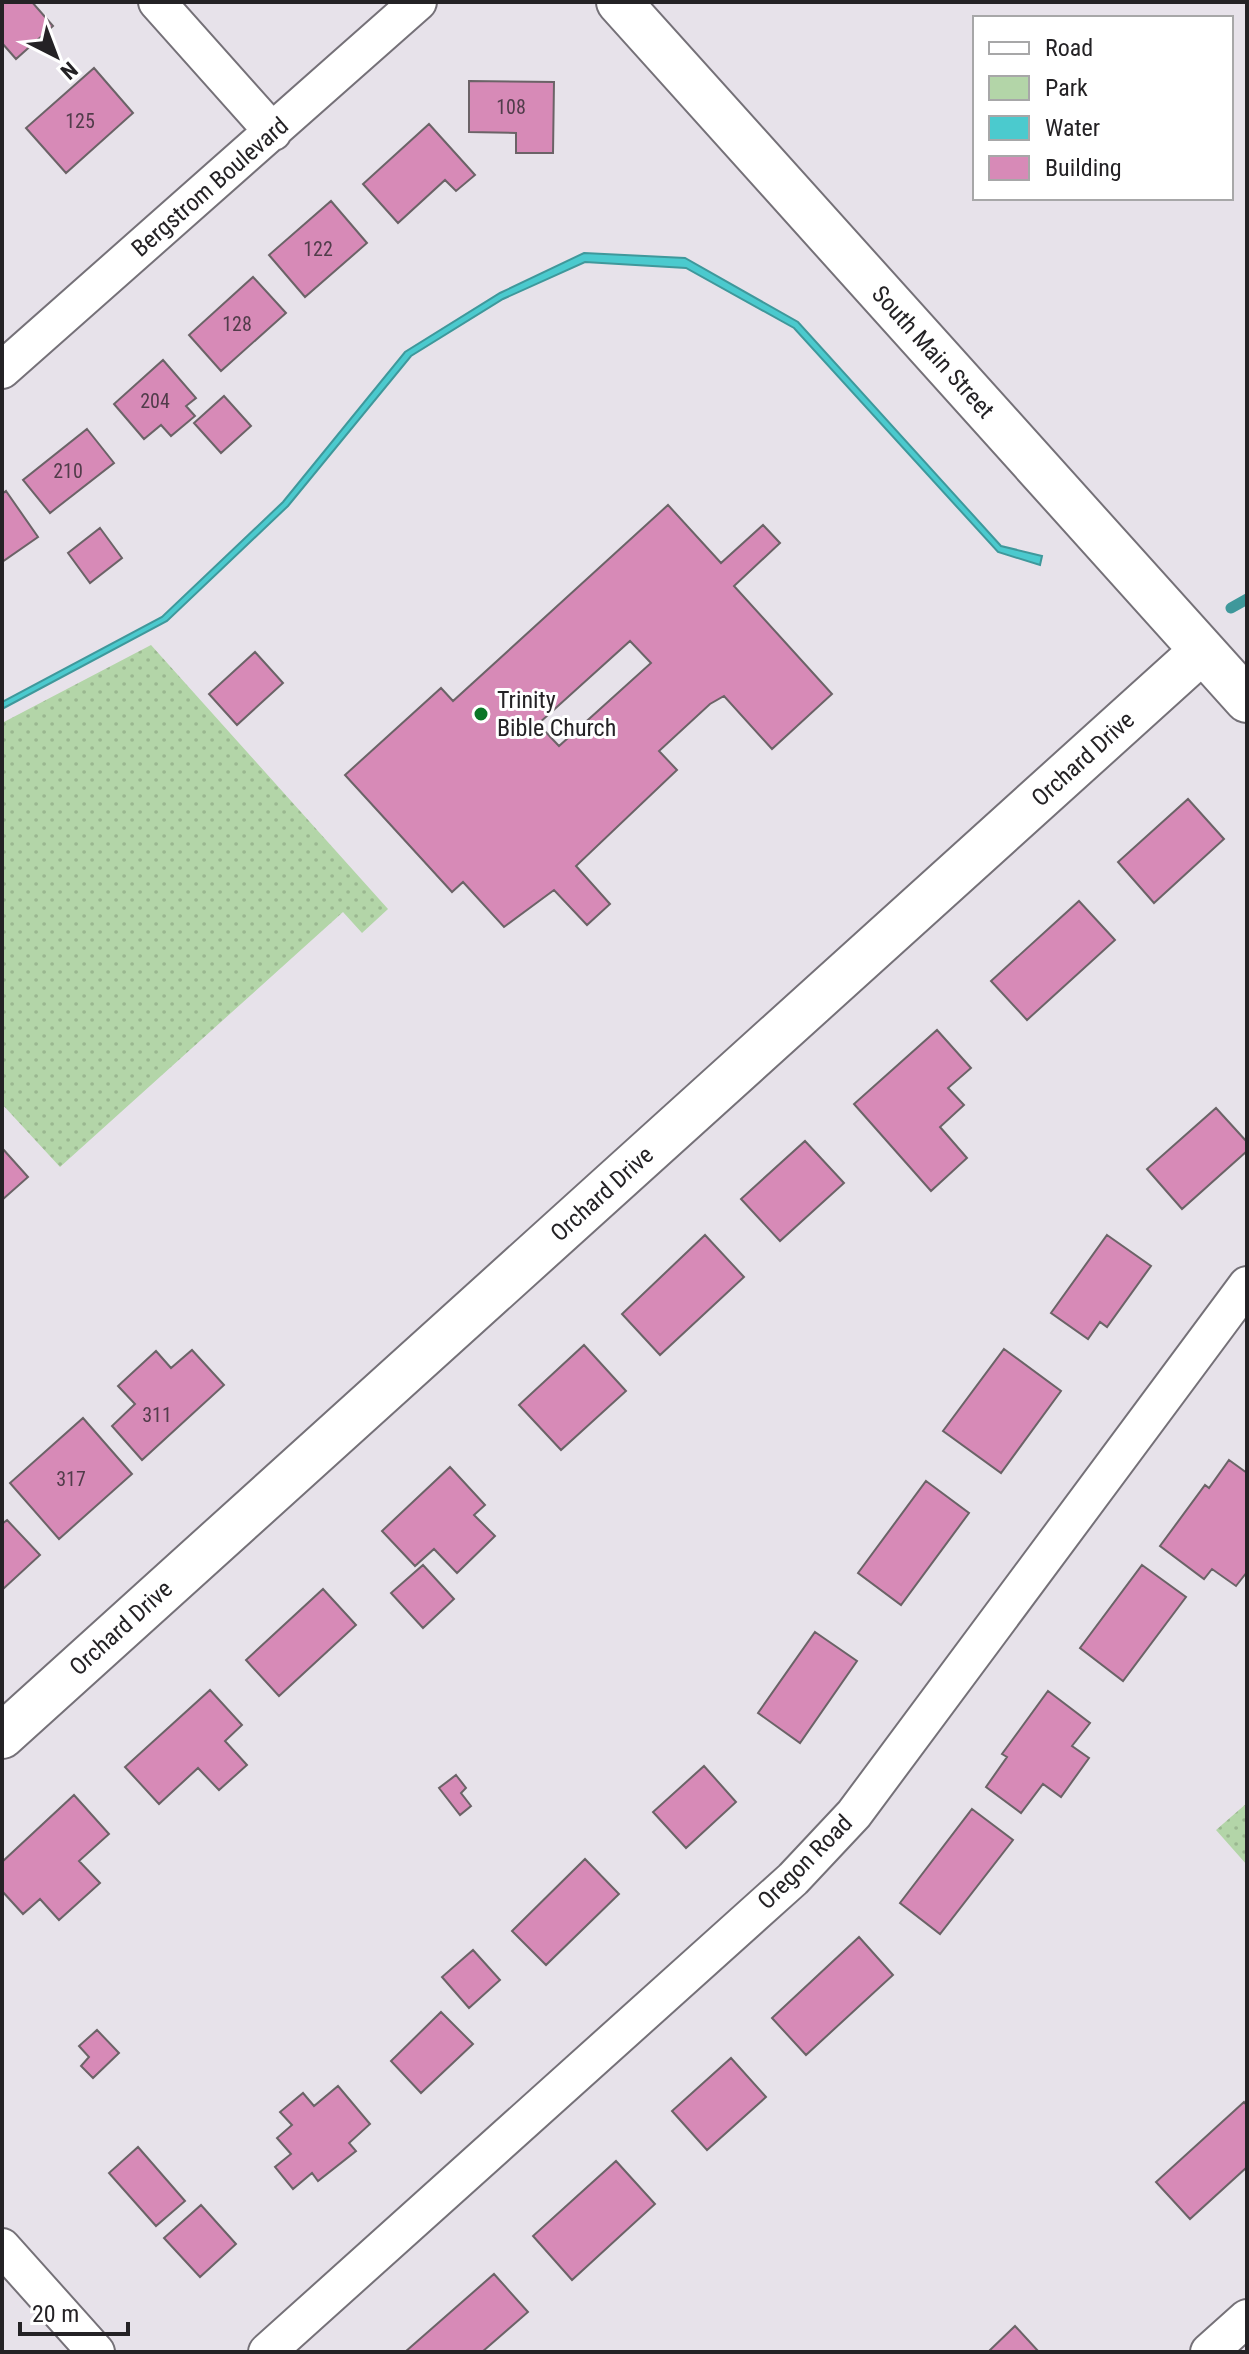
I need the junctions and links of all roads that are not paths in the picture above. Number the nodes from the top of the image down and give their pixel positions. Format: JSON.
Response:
{"nodes":[{"id":1,"x":157,"y":2,"type":"edge"},
{"id":2,"x":418,"y":2,"type":"edge"},
{"id":3,"x":619,"y":2,"type":"edge"},
{"id":4,"x":273,"y":132,"type":"junction"},
{"id":5,"x":2,"y":370,"type":"edge"},
{"id":6,"x":1202,"y":651,"type":"junction"},
{"id":7,"x":1247,"y":700,"type":"edge"},
{"id":8,"x":1247,"y":1285,"type":"edge"},
{"id":9,"x":2,"y":1736,"type":"edge"},
{"id":10,"x":2,"y":2247,"type":"edge"},
{"id":11,"x":1247,"y":2318,"type":"edge"},
{"id":12,"x":96,"y":2352,"type":"edge"},
{"id":13,"x":267,"y":2352,"type":"edge"},
{"id":14,"x":1209,"y":2352,"type":"edge"}],
"edges":[{"from":1,"to":4,"type":"street"},
{"from":2,"to":4,"type":"street","name":"Bergstrom Boulevard"},
{"from":3,"to":6,"type":"street","name":"South Main Street"},
{"from":4,"to":5,"type":"street","name":"Bergstrom Boulevard"},
{"from":6,"to":7,"type":"street","name":"South Main Street"},
{"from":6,"to":9,"type":"street","name":"Orchard Drive"},
{"from":8,"to":13,"type":"street","name":"Oregon Road"},
{"from":10,"to":12,"type":"street"},
{"from":11,"to":14,"type":"street"}]}
